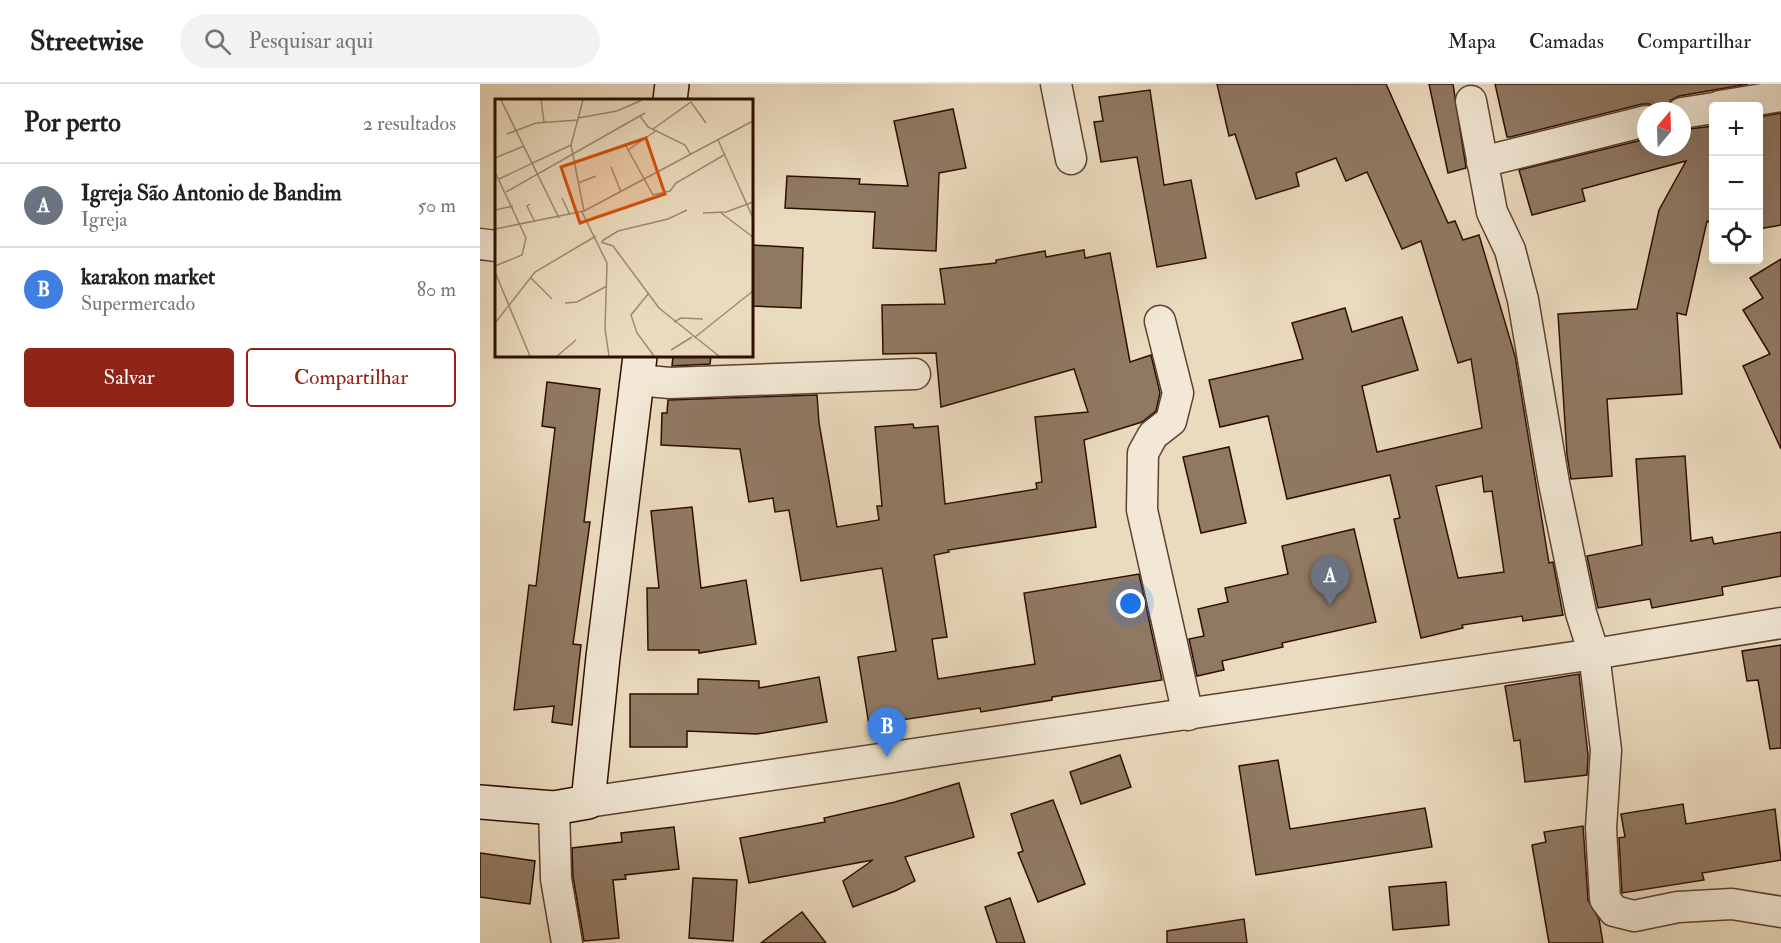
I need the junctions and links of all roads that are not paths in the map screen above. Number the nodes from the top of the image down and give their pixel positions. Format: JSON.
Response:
{"nodes":[{"id":1,"x":672,"y":84,"type":"edge"},
{"id":2,"x":1056,"y":84,"type":"edge"},
{"id":3,"x":1781,"y":96,"type":"edge"},
{"id":4,"x":670,"y":99,"type":"edge"},
{"id":5,"x":1471,"y":101,"type":"dead end"},
{"id":6,"x":1744,"y":102,"type":"edge"},
{"id":7,"x":1709,"y":109,"type":"edge"},
{"id":8,"x":1691,"y":112,"type":"edge"},
{"id":9,"x":1637,"y":123,"type":"edge"},
{"id":10,"x":1071,"y":159,"type":"dead end"},
{"id":11,"x":1482,"y":162,"type":"junction"},
{"id":12,"x":480,"y":244,"type":"edge"},
{"id":13,"x":495,"y":246,"type":"edge"},
{"id":14,"x":1160,"y":321,"type":"dead end"},
{"id":15,"x":638,"y":368,"type":"edge"},
{"id":16,"x":915,"y":374,"type":"dead end"},
{"id":17,"x":1781,"y":623,"type":"edge"},
{"id":18,"x":1594,"y":654,"type":"junction"},
{"id":19,"x":1188,"y":715,"type":"junction"},
{"id":20,"x":480,"y":802,"type":"edge"},
{"id":21,"x":588,"y":802,"type":"junction"},
{"id":22,"x":554,"y":808,"type":"junction"},
{"id":23,"x":1781,"y":912,"type":"edge"},
{"id":24,"x":567,"y":943,"type":"edge"}],
"edges":[{"from":1,"to":4,"type":"main road"},
{"from":2,"to":10,"type":"street"},
{"from":3,"to":6,"type":"street"},
{"from":5,"to":11,"type":"street"},
{"from":7,"to":8,"type":"street"},
{"from":9,"to":11,"type":"street"},
{"from":11,"to":18,"type":"street"},
{"from":12,"to":13,"type":"street"},
{"from":14,"to":19,"type":"street"},
{"from":15,"to":16,"type":"street"},
{"from":15,"to":21,"type":"main road"},
{"from":17,"to":18,"type":"street"},
{"from":18,"to":19,"type":"street"},
{"from":18,"to":23,"type":"street"},
{"from":19,"to":21,"type":"street"},
{"from":20,"to":22,"type":"main road"},
{"from":21,"to":22,"type":"main road"},
{"from":22,"to":24,"type":"street"}]}
